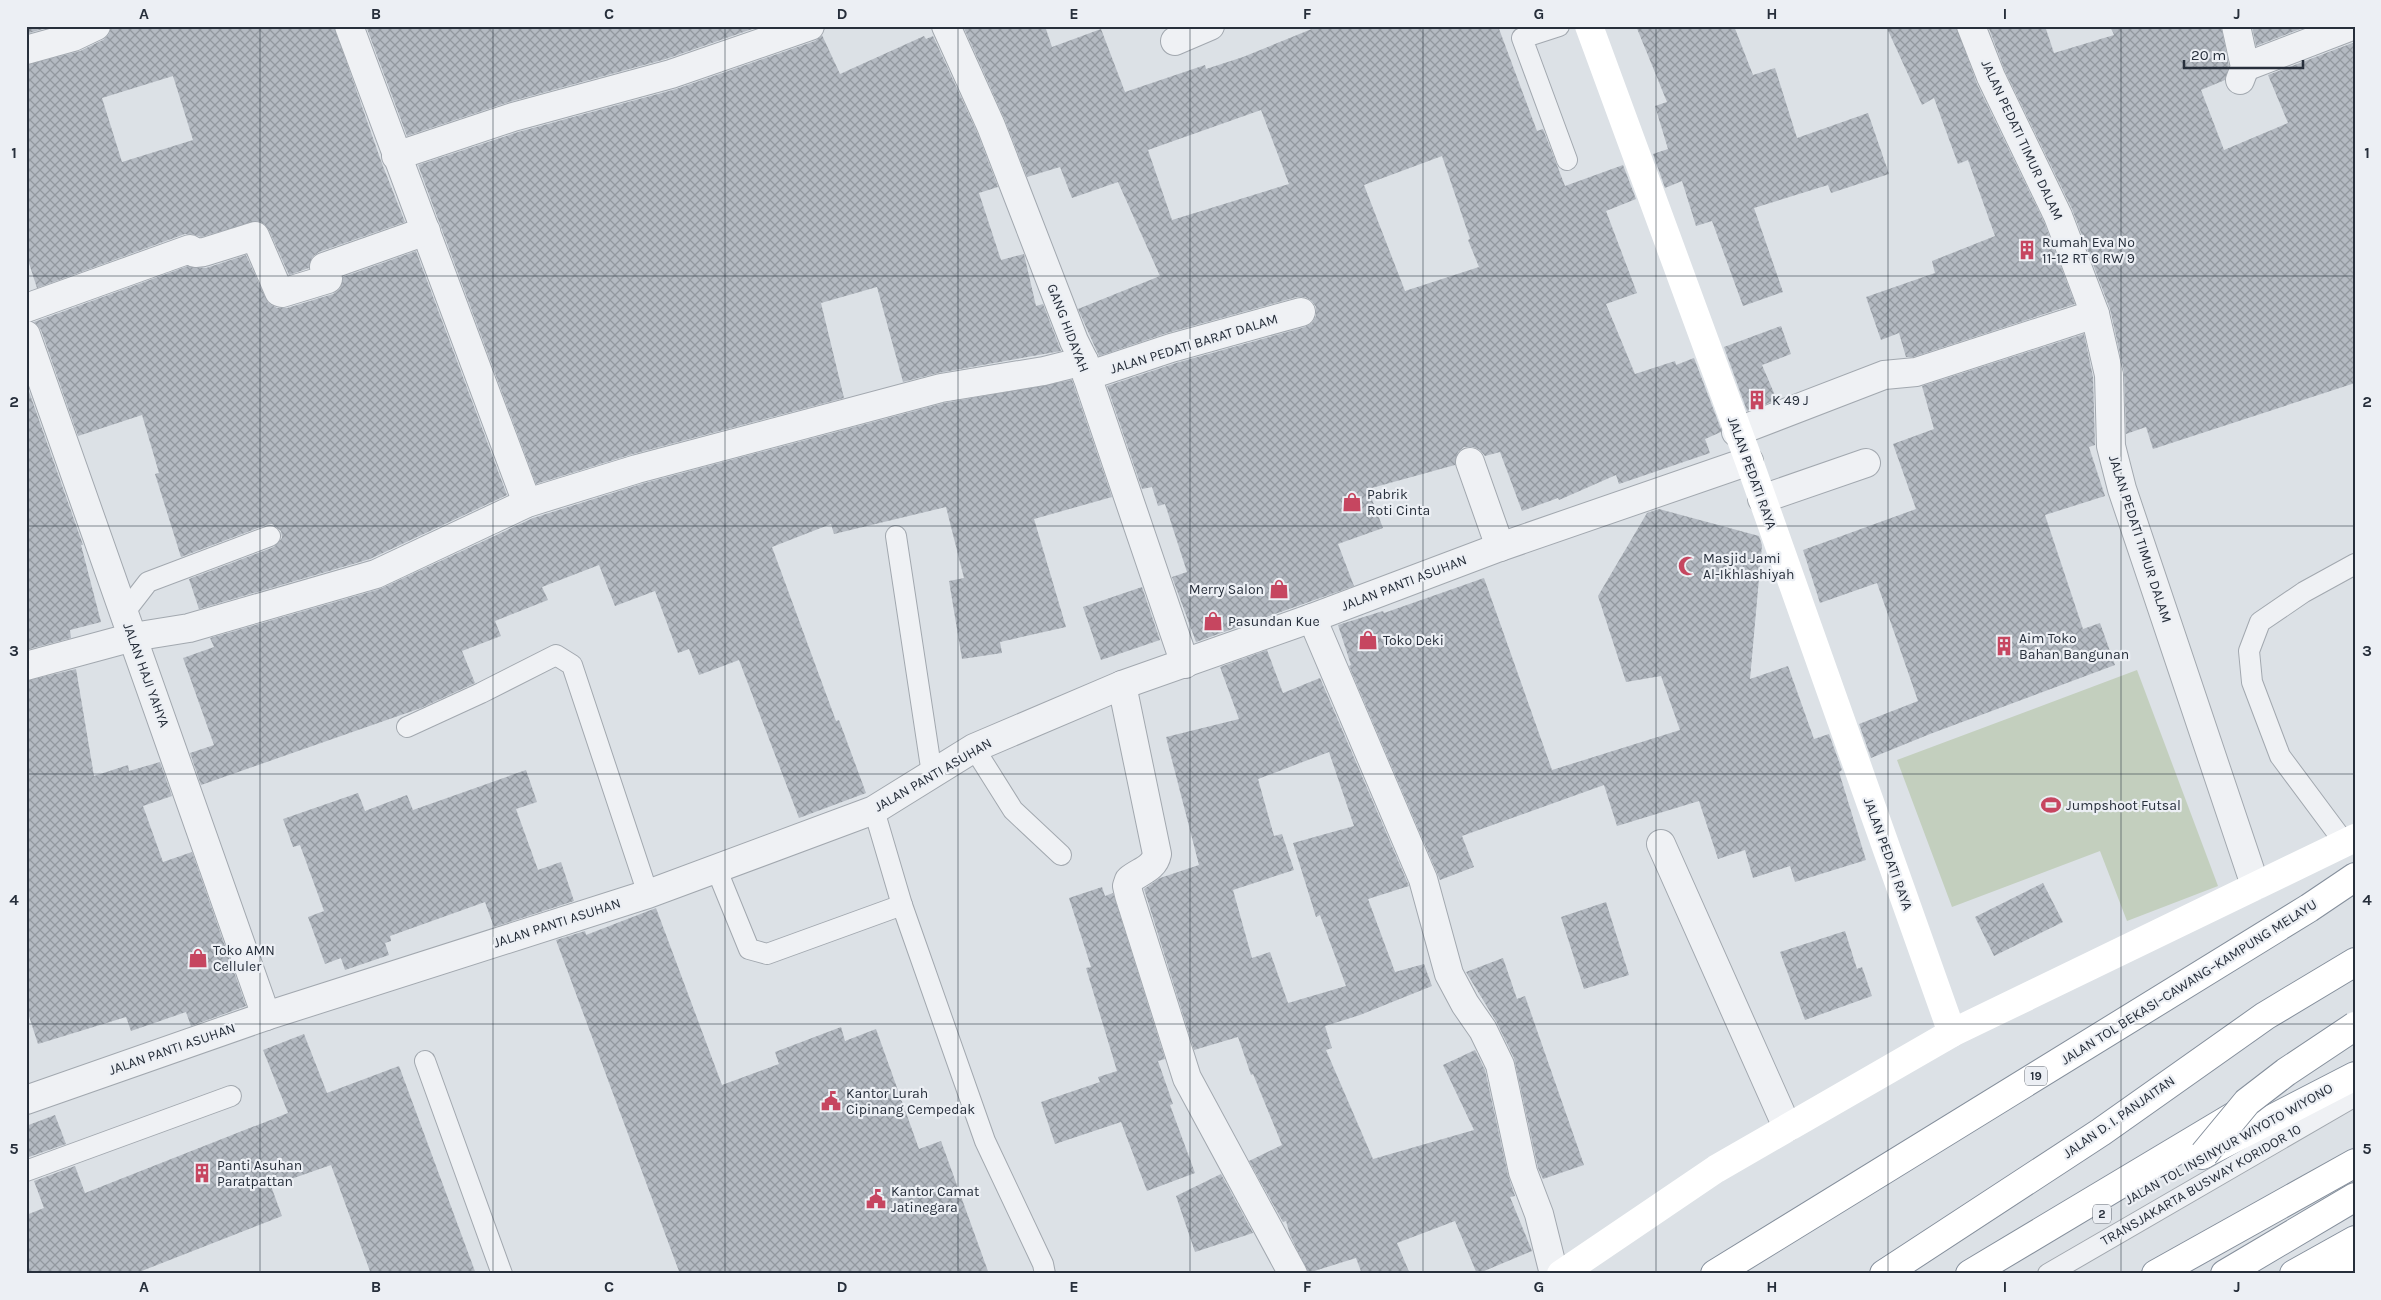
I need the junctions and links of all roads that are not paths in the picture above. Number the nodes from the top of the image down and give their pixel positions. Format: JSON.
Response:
{"nodes":[{"id":1,"x":96,"y":26,"type":"edge"},
{"id":2,"x":349,"y":26,"type":"edge"},
{"id":3,"x":810,"y":26,"type":"edge"},
{"id":4,"x":946,"y":26,"type":"edge"},
{"id":5,"x":1210,"y":26,"type":"edge"},
{"id":6,"x":1559,"y":26,"type":"edge"},
{"id":7,"x":1589,"y":26,"type":"edge"},
{"id":8,"x":1971,"y":26,"type":"edge"},
{"id":9,"x":2236,"y":26,"type":"edge"},
{"id":10,"x":2352,"y":26,"type":"edge"},
{"id":11,"x":1175,"y":40,"type":"dead end"},
{"id":12,"x":26,"y":50,"type":"edge"},
{"id":13,"x":396,"y":156,"type":"junction"},
{"id":14,"x":1567,"y":160,"type":"dead end"},
{"id":15,"x":426,"y":231,"type":"junction"},
{"id":16,"x":26,"y":308,"type":"edge"},
{"id":17,"x":1301,"y":312,"type":"dead end"},
{"id":18,"x":2095,"y":314,"type":"junction"},
{"id":19,"x":26,"y":335,"type":"edge"},
{"id":20,"x":1085,"y":369,"type":"junction"},
{"id":21,"x":1736,"y":432,"type":"junction"},
{"id":22,"x":1749,"y":461,"type":"junction"},
{"id":23,"x":1470,"y":462,"type":"dead end"},
{"id":24,"x":1866,"y":463,"type":"dead end"},
{"id":25,"x":1762,"y":499,"type":"junction"},
{"id":26,"x":528,"y":503,"type":"junction"},
{"id":27,"x":270,"y":536,"type":"dead end"},
{"id":28,"x":896,"y":536,"type":"dead end"},
{"id":29,"x":1500,"y":547,"type":"junction"},
{"id":30,"x":2355,"y":564,"type":"edge"},
{"id":31,"x":1312,"y":618,"type":"junction"},
{"id":32,"x":129,"y":625,"type":"junction"},
{"id":33,"x":1185,"y":664,"type":"junction"},
{"id":34,"x":26,"y":666,"type":"edge"},
{"id":35,"x":1122,"y":685,"type":"junction"},
{"id":36,"x":407,"y":727,"type":"dead end"},
{"id":37,"x":974,"y":748,"type":"junction"},
{"id":38,"x":932,"y":774,"type":"junction"},
{"id":39,"x":874,"y":810,"type":"junction"},
{"id":40,"x":2350,"y":840,"type":"edge"},
{"id":41,"x":1661,"y":844,"type":"dead end"},
{"id":42,"x":1061,"y":856,"type":"dead end"},
{"id":43,"x":716,"y":868,"type":"junction"},
{"id":44,"x":2355,"y":877,"type":"edge"},
{"id":45,"x":2254,"y":885,"type":"junction"},
{"id":46,"x":648,"y":894,"type":"junction"},
{"id":47,"x":902,"y":905,"type":"junction"},
{"id":48,"x":2355,"y":962,"type":"edge"},
{"id":49,"x":266,"y":1016,"type":"junction"},
{"id":50,"x":2355,"y":1026,"type":"edge"},
{"id":51,"x":1952,"y":1033,"type":"junction"},
{"id":52,"x":2355,"y":1042,"type":"edge"},
{"id":53,"x":426,"y":1061,"type":"dead end"},
{"id":54,"x":2355,"y":1076,"type":"edge"},
{"id":55,"x":231,"y":1096,"type":"dead end"},
{"id":56,"x":2355,"y":1096,"type":"edge"},
{"id":57,"x":26,"y":1100,"type":"edge"},
{"id":58,"x":1787,"y":1126,"type":"junction"},
{"id":59,"x":2204,"y":1154,"type":"junction"},
{"id":60,"x":2355,"y":1163,"type":"edge"},
{"id":61,"x":26,"y":1172,"type":"edge"},
{"id":62,"x":2355,"y":1176,"type":"edge"},
{"id":63,"x":2355,"y":1197,"type":"edge"},
{"id":64,"x":2355,"y":1240,"type":"edge"},
{"id":65,"x":2355,"y":1266,"type":"edge"},
{"id":66,"x":502,"y":1274,"type":"edge"},
{"id":67,"x":1045,"y":1274,"type":"edge"},
{"id":68,"x":1293,"y":1274,"type":"edge"},
{"id":69,"x":1554,"y":1274,"type":"edge"},
{"id":70,"x":1561,"y":1274,"type":"edge"},
{"id":71,"x":1715,"y":1274,"type":"edge"},
{"id":72,"x":1884,"y":1274,"type":"edge"},
{"id":73,"x":1970,"y":1274,"type":"edge"},
{"id":74,"x":2000,"y":1274,"type":"edge"},
{"id":75,"x":2048,"y":1274,"type":"edge"},
{"id":76,"x":2156,"y":1274,"type":"edge"},
{"id":77,"x":2178,"y":1274,"type":"edge"},
{"id":78,"x":2225,"y":1274,"type":"edge"},
{"id":79,"x":2294,"y":1274,"type":"edge"},
{"id":80,"x":2339,"y":1274,"type":"edge"}],
"edges":[{"from":1,"to":12,"type":"street"},
{"from":2,"to":13,"type":"street"},
{"from":3,"to":13,"type":"street"},
{"from":4,"to":20,"type":"street","name":"GANG HIDAYAH"},
{"from":5,"to":11,"type":"street"},
{"from":6,"to":14,"type":"lane"},
{"from":7,"to":21,"type":"main road","name":"JALAN PEDATI RAYA"},
{"from":8,"to":18,"type":"street","name":"JALAN PEDATI TIMUR DALAM"},
{"from":9,"to":10,"type":"street"},
{"from":13,"to":15,"type":"street"},
{"from":15,"to":16,"type":"street"},
{"from":15,"to":26,"type":"street"},
{"from":17,"to":20,"type":"street","name":"JALAN PEDATI BARAT DALAM"},
{"from":18,"to":21,"type":"street"},
{"from":18,"to":45,"type":"street","name":"JALAN PEDATI TIMUR DALAM"},
{"from":19,"to":32,"type":"street","name":"JALAN HAJI YAHYA"},
{"from":20,"to":26,"type":"street","name":"JALAN PEDATI BARAT DALAM"},
{"from":20,"to":33,"type":"street","name":"GANG HIDAYAH"},
{"from":21,"to":22,"type":"main road","name":"JALAN PEDATI RAYA"},
{"from":22,"to":25,"type":"main road","name":"JALAN PEDATI RAYA"},
{"from":22,"to":29,"type":"street","name":"JALAN PANTI ASUHAN"},
{"from":23,"to":29,"type":"street"},
{"from":24,"to":25,"type":"street"},
{"from":25,"to":51,"type":"main road","name":"JALAN PEDATI RAYA"},
{"from":26,"to":32,"type":"street","name":"JALAN PEDATI BARAT DALAM"},
{"from":27,"to":32,"type":"lane"},
{"from":28,"to":38,"type":"lane"},
{"from":29,"to":31,"type":"street","name":"JALAN PANTI ASUHAN"},
{"from":30,"to":40,"type":"lane"},
{"from":31,"to":33,"type":"street","name":"JALAN PANTI ASUHAN"},
{"from":31,"to":69,"type":"street"},
{"from":32,"to":34,"type":"street","name":"JALAN PEDATI BARAT DALAM"},
{"from":32,"to":49,"type":"street","name":"JALAN HAJI YAHYA"},
{"from":33,"to":35,"type":"street","name":"JALAN PANTI ASUHAN"},
{"from":35,"to":37,"type":"street","name":"JALAN PANTI ASUHAN"},
{"from":35,"to":68,"type":"street"},
{"from":36,"to":46,"type":"lane"},
{"from":37,"to":38,"type":"street","name":"JALAN PANTI ASUHAN"},
{"from":37,"to":42,"type":"lane"},
{"from":38,"to":39,"type":"street","name":"JALAN PANTI ASUHAN"},
{"from":39,"to":43,"type":"street","name":"JALAN PANTI ASUHAN"},
{"from":39,"to":47,"type":"lane"},
{"from":40,"to":45,"type":"main road"},
{"from":41,"to":58,"type":"street"},
{"from":43,"to":46,"type":"street","name":"JALAN PANTI ASUHAN"},
{"from":43,"to":47,"type":"lane"},
{"from":44,"to":71,"type":"main road","name":"JALAN TOL BEKASI–CAWANG–KAMPUNG MELAYU","number":"19"},
{"from":45,"to":51,"type":"main road"},
{"from":46,"to":49,"type":"street","name":"JALAN PANTI ASUHAN"},
{"from":47,"to":67,"type":"lane"},
{"from":48,"to":72,"type":"main road","name":"JALAN D. I. PANJAITAN"},
{"from":49,"to":57,"type":"street","name":"JALAN PANTI ASUHAN"},
{"from":50,"to":59,"type":"main road","bridge":true},
{"from":51,"to":58,"type":"main road"},
{"from":52,"to":73,"type":"main road"},
{"from":53,"to":66,"type":"lane"},
{"from":54,"to":59,"type":"main road","name":"JALAN TOL INSINYUR WIYOTO WIYONO","number":"2"},
{"from":55,"to":61,"type":"lane"},
{"from":56,"to":75,"type":"lane","name":"TRANSJAKARTA BUSWAY KORIDOR 10"},
{"from":58,"to":70,"type":"main road"},
{"from":59,"to":74,"type":"main road","name":"JALAN TOL INSINYUR WIYOTO WIYONO","number":"2"},
{"from":60,"to":76,"type":"main road"},
{"from":62,"to":77,"type":"lane"},
{"from":63,"to":78,"type":"main road"},
{"from":64,"to":79,"type":"main road"},
{"from":65,"to":80,"type":"main road"}]}
